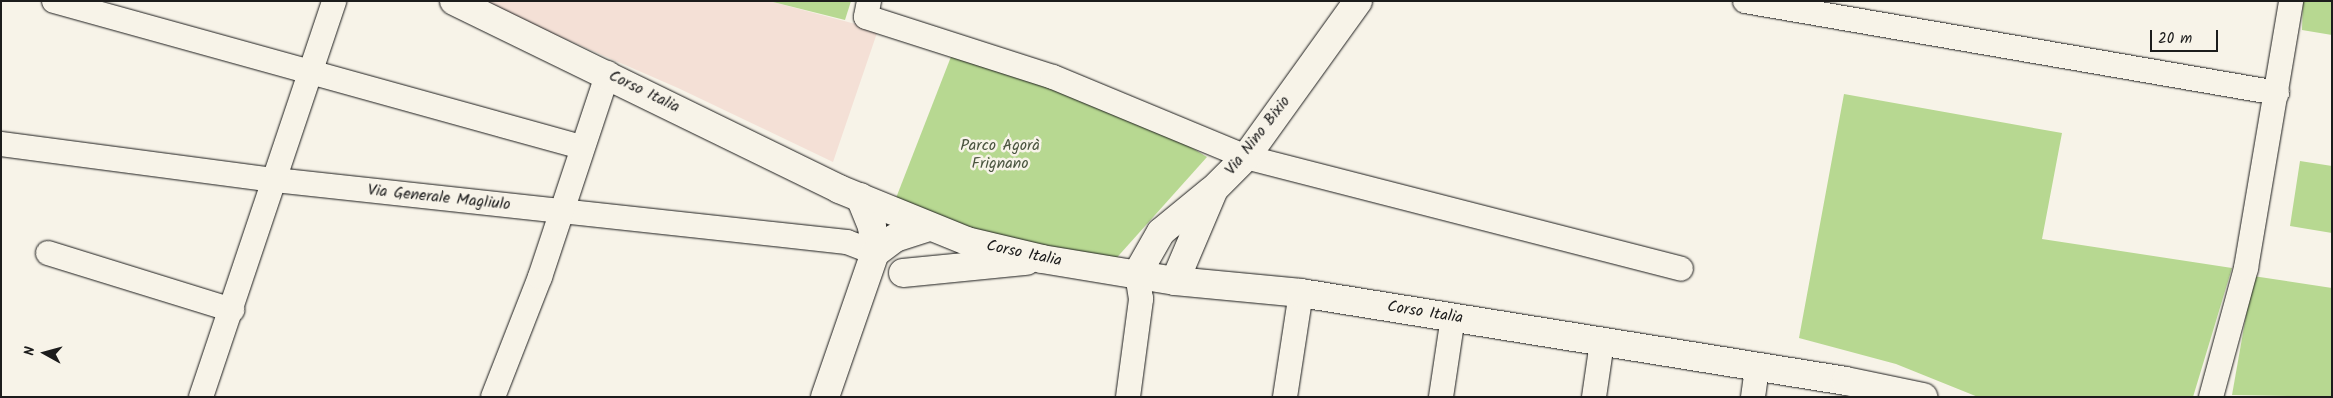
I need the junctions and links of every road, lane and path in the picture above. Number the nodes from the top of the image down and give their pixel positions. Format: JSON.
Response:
{"nodes":[{"id":1,"x":54,"y":1,"type":"edge"},
{"id":2,"x":334,"y":1,"type":"edge"},
{"id":3,"x":454,"y":1,"type":"edge"},
{"id":4,"x":869,"y":1,"type":"edge"},
{"id":5,"x":1358,"y":1,"type":"edge"},
{"id":6,"x":1744,"y":1,"type":"edge"},
{"id":7,"x":2291,"y":1,"type":"edge"},
{"id":8,"x":309,"y":70,"type":"junction"},
{"id":9,"x":608,"y":73,"type":"junction"},
{"id":10,"x":2277,"y":93,"type":"junction"},
{"id":11,"x":1,"y":144,"type":"edge"},
{"id":12,"x":581,"y":147,"type":"junction"},
{"id":13,"x":1246,"y":157,"type":"junction"},
{"id":14,"x":275,"y":180,"type":"junction"},
{"id":15,"x":1214,"y":189,"type":"junction"},
{"id":16,"x":860,"y":197,"type":"junction"},
{"id":17,"x":562,"y":210,"type":"junction"},
{"id":18,"x":928,"y":227,"type":"junction"},
{"id":19,"x":48,"y":253,"type":"dead end"},
{"id":20,"x":875,"y":253,"type":"junction"},
{"id":21,"x":1042,"y":259,"type":"junction"},
{"id":22,"x":1681,"y":269,"type":"dead end"},
{"id":23,"x":903,"y":274,"type":"junction"},
{"id":24,"x":1137,"y":274,"type":"junction"},
{"id":25,"x":1175,"y":281,"type":"junction"},
{"id":26,"x":860,"y":293,"type":"junction"},
{"id":27,"x":1301,"y":293,"type":"junction"},
{"id":28,"x":232,"y":310,"type":"junction"},
{"id":29,"x":1453,"y":318,"type":"junction"},
{"id":30,"x":1602,"y":342,"type":"junction"},
{"id":31,"x":1757,"y":367,"type":"junction"},
{"id":32,"x":201,"y":397,"type":"edge"},
{"id":33,"x":493,"y":397,"type":"edge"},
{"id":34,"x":825,"y":397,"type":"edge"},
{"id":35,"x":1128,"y":397,"type":"edge"},
{"id":36,"x":1285,"y":397,"type":"edge"},
{"id":37,"x":1441,"y":397,"type":"edge"},
{"id":38,"x":1594,"y":397,"type":"edge"},
{"id":39,"x":1753,"y":397,"type":"edge"},
{"id":40,"x":1923,"y":397,"type":"edge"},
{"id":41,"x":2211,"y":397,"type":"edge"}],
"edges":[{"from":1,"to":8,"type":"street"},
{"from":2,"to":8,"type":"street"},
{"from":3,"to":9,"type":"street","name":"Corso Italia"},
{"from":4,"to":13,"type":"street"},
{"from":5,"to":13,"type":"street","name":"Via Nino Bixio"},
{"from":6,"to":10,"type":"street"},
{"from":7,"to":10,"type":"street"},
{"from":8,"to":12,"type":"street"},
{"from":8,"to":14,"type":"street"},
{"from":9,"to":12,"type":"street"},
{"from":9,"to":16,"type":"street","name":"Corso Italia"},
{"from":10,"to":41,"type":"street"},
{"from":11,"to":14,"type":"street","name":"Via Generale Magliulo"},
{"from":12,"to":17,"type":"street"},
{"from":13,"to":15,"type":"street","name":"Via Nino Bixio"},
{"from":13,"to":22,"type":"street"},
{"from":14,"to":17,"type":"street","name":"Via Generale Magliulo"},
{"from":14,"to":28,"type":"street"},
{"from":15,"to":24,"type":"street"},
{"from":15,"to":25,"type":"street","name":"Via Nino Bixio"},
{"from":16,"to":18,"type":"street","name":"Corso Italia"},
{"from":16,"to":20,"type":"street"},
{"from":17,"to":20,"type":"street","name":"Via Generale Magliulo"},
{"from":17,"to":33,"type":"street"},
{"from":18,"to":20,"type":"street"},
{"from":18,"to":21,"type":"street","name":"Corso Italia"},
{"from":18,"to":23,"type":"street"},
{"from":19,"to":28,"type":"street"},
{"from":20,"to":26,"type":"street"},
{"from":21,"to":23,"type":"street"},
{"from":21,"to":24,"type":"street","name":"Corso Italia"},
{"from":23,"to":26,"type":"street"},
{"from":24,"to":25,"type":"street","name":"Corso Italia"},
{"from":24,"to":35,"type":"street"},
{"from":25,"to":27,"type":"street","name":"Corso Italia"},
{"from":26,"to":34,"type":"street"},
{"from":27,"to":29,"type":"street","name":"Corso Italia"},
{"from":27,"to":36,"type":"street"},
{"from":28,"to":32,"type":"street"},
{"from":29,"to":30,"type":"street","name":"Corso Italia"},
{"from":29,"to":37,"type":"street"},
{"from":30,"to":31,"type":"street","name":"Corso Italia"},
{"from":30,"to":38,"type":"street"},
{"from":31,"to":39,"type":"street"},
{"from":31,"to":40,"type":"street","name":"Corso Italia"}]}
